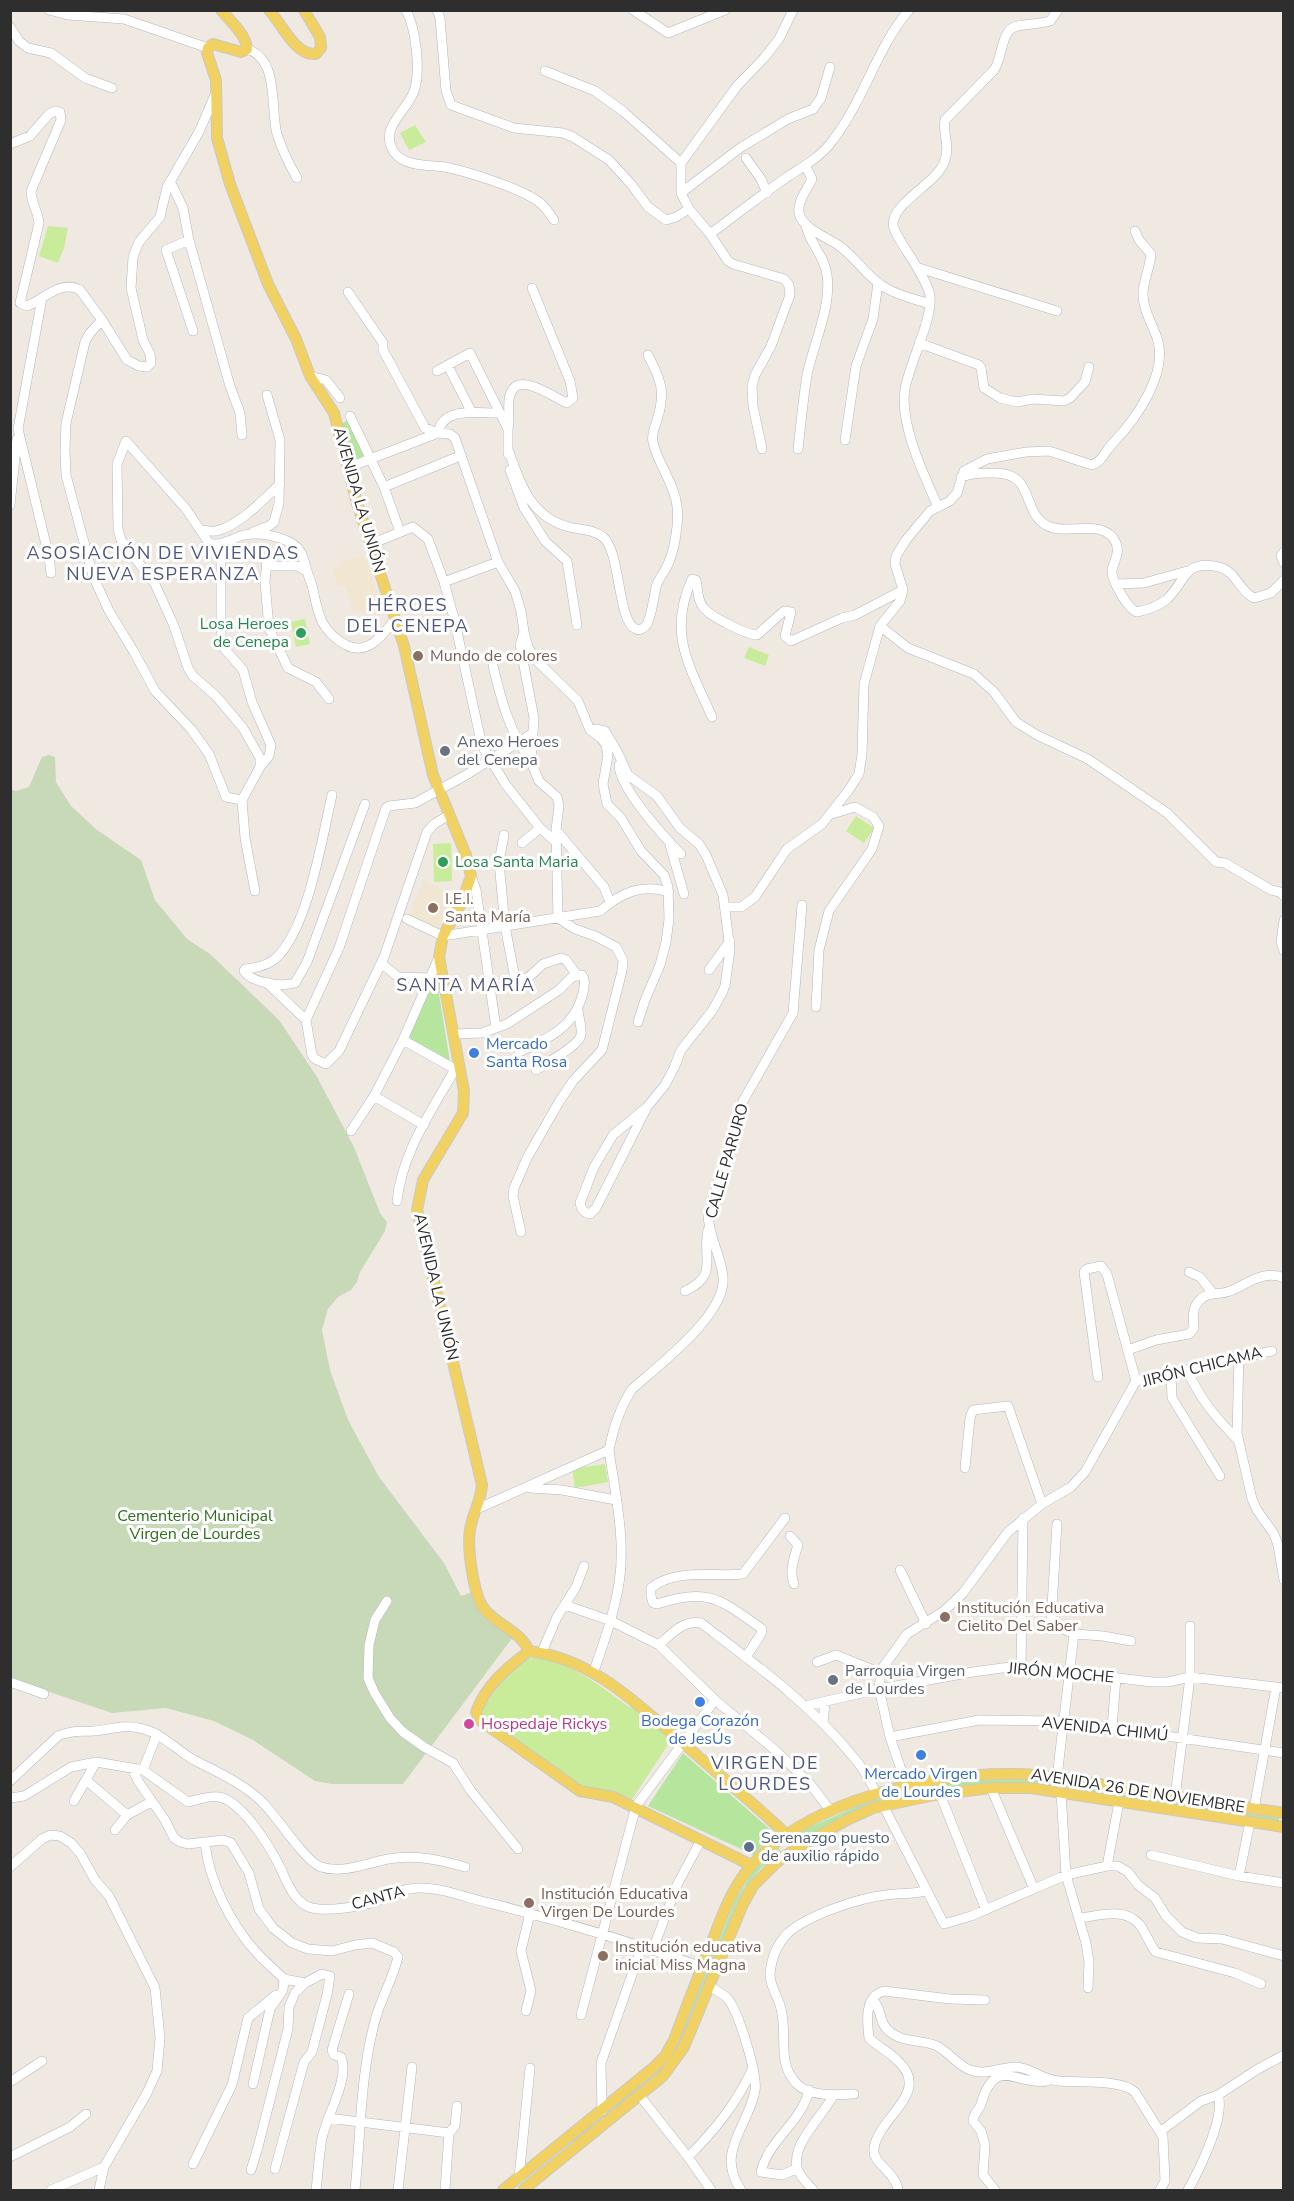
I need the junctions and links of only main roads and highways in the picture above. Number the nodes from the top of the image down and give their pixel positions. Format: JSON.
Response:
{"nodes":[{"id":1,"x":220,"y":10,"type":"edge"},
{"id":2,"x":269,"y":10,"type":"edge"},
{"id":3,"x":304,"y":10,"type":"edge"},
{"id":4,"x":529,"y":1651,"type":"junction"},
{"id":5,"x":1284,"y":1813,"type":"edge"},
{"id":6,"x":1284,"y":1827,"type":"edge"},
{"id":7,"x":786,"y":1834,"type":"junction"},
{"id":8,"x":752,"y":1865,"type":"junction"},
{"id":9,"x":559,"y":2145,"type":"junction"},
{"id":10,"x":567,"y":2155,"type":"junction"},
{"id":11,"x":503,"y":2190,"type":"edge"},
{"id":12,"x":523,"y":2190,"type":"edge"}],
"edges":[{"from":1,"to":4,"type":"main road","name":"AVENIDA LA UNIÓN"},
{"from":2,"to":3,"type":"main road"},
{"from":4,"to":7,"type":"main road"},
{"from":4,"to":8,"type":"main road"},
{"from":5,"to":7,"type":"main road","name":"AVENIDA 26 DE NOVIEMBRE"},
{"from":6,"to":10,"type":"main road","name":"AVENIDA 26 DE NOVIEMBRE"},
{"from":7,"to":8,"type":"main road","name":"AVENIDA 26 DE NOVIEMBRE"},
{"from":8,"to":9,"type":"main road","name":"AVENIDA 26 DE NOVIEMBRE"},
{"from":9,"to":10,"type":"main road"},
{"from":9,"to":11,"type":"main road","name":"AVENIDA 26 DE NOVIEMBRE"},
{"from":10,"to":12,"type":"main road","name":"AVENIDA 26 DE NOVIEMBRE"}]}
